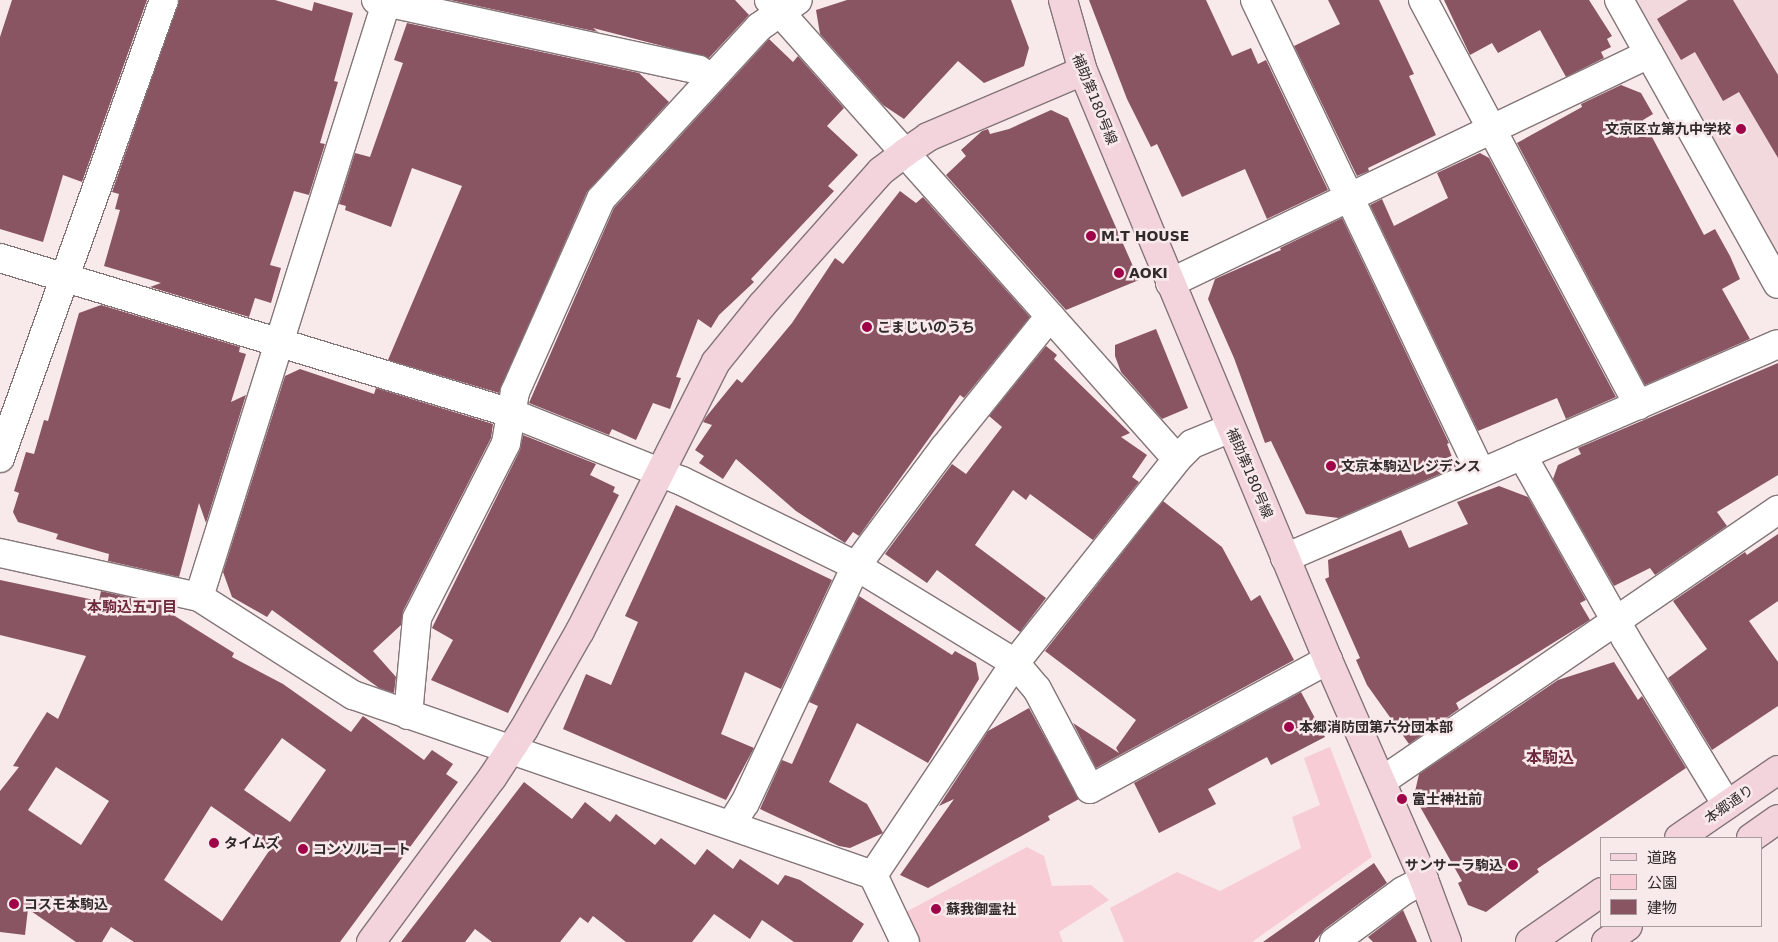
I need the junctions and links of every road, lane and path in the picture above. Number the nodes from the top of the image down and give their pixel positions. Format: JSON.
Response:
{"nodes":[{"id":1,"x":164,"y":0,"type":"edge"},
{"id":2,"x":1062,"y":0,"type":"edge"},
{"id":3,"x":1255,"y":0,"type":"edge"},
{"id":4,"x":1423,"y":0,"type":"edge"},
{"id":5,"x":1619,"y":0,"type":"edge"},
{"id":6,"x":383,"y":1,"type":"edge"},
{"id":7,"x":783,"y":4,"type":"edge"},
{"id":8,"x":1649,"y":54,"type":"junction"},
{"id":9,"x":1083,"y":72,"type":"junction"},
{"id":10,"x":712,"y":78,"type":"junction"},
{"id":11,"x":1492,"y":130,"type":"junction"},
{"id":12,"x":906,"y":152,"type":"junction"},
{"id":13,"x":1351,"y":199,"type":"junction"},
{"id":14,"x":0,"y":258,"type":"edge"},
{"id":15,"x":65,"y":278,"type":"junction"},
{"id":16,"x":1170,"y":283,"type":"junction"},
{"id":17,"x":1778,"y":284,"type":"edge"},
{"id":18,"x":1050,"y":316,"type":"junction"},
{"id":19,"x":280,"y":342,"type":"junction"},
{"id":20,"x":1778,"y":344,"type":"edge"},
{"id":21,"x":1638,"y":405,"type":"junction"},
{"id":22,"x":511,"y":412,"type":"junction"},
{"id":23,"x":1231,"y":428,"type":"junction"},
{"id":24,"x":1522,"y":455,"type":"junction"},
{"id":25,"x":0,"y":458,"type":"edge"},
{"id":26,"x":1177,"y":459,"type":"junction"},
{"id":27,"x":660,"y":471,"type":"junction"},
{"id":28,"x":1481,"y":473,"type":"junction"},
{"id":29,"x":1778,"y":510,"type":"edge"},
{"id":30,"x":0,"y":553,"type":"edge"},
{"id":31,"x":1285,"y":558,"type":"junction"},
{"id":32,"x":856,"y":566,"type":"junction"},
{"id":33,"x":199,"y":597,"type":"junction"},
{"id":34,"x":1616,"y":620,"type":"junction"},
{"id":35,"x":1328,"y":660,"type":"junction"},
{"id":36,"x":1015,"y":663,"type":"junction"},
{"id":37,"x":408,"y":715,"type":"junction"},
{"id":38,"x":510,"y":750,"type":"junction"},
{"id":39,"x":1778,"y":770,"type":"edge"},
{"id":40,"x":1382,"y":781,"type":"junction"},
{"id":41,"x":1727,"y":805,"type":"junction"},
{"id":42,"x":1778,"y":819,"type":"edge"},
{"id":43,"x":731,"y":825,"type":"junction"},
{"id":44,"x":1680,"y":837,"type":"edge"},
{"id":45,"x":1752,"y":837,"type":"edge"},
{"id":46,"x":873,"y":875,"type":"junction"},
{"id":47,"x":1424,"y":880,"type":"junction"},
{"id":48,"x":1600,"y":893,"type":"edge"},
{"id":49,"x":1627,"y":927,"type":"edge"},
{"id":50,"x":898,"y":938,"type":"edge"},
{"id":51,"x":372,"y":942,"type":"edge"},
{"id":52,"x":1334,"y":942,"type":"edge"},
{"id":53,"x":1447,"y":942,"type":"edge"},
{"id":54,"x":1530,"y":942,"type":"edge"},
{"id":55,"x":1606,"y":942,"type":"edge"}],
"edges":[{"from":1,"to":15,"type":"street"},
{"from":2,"to":9,"type":"street","name":"補助第180号線"},
{"from":3,"to":13,"type":"street"},
{"from":4,"to":11,"type":"street"},
{"from":5,"to":8,"type":"street"},
{"from":6,"to":10,"type":"street"},
{"from":6,"to":19,"type":"street"},
{"from":7,"to":10,"type":"street"},
{"from":7,"to":12,"type":"street"},
{"from":8,"to":11,"type":"street"},
{"from":8,"to":17,"type":"street"},
{"from":9,"to":12,"type":"street"},
{"from":9,"to":16,"type":"street","name":"補助第180号線"},
{"from":10,"to":22,"type":"street"},
{"from":11,"to":13,"type":"street"},
{"from":11,"to":21,"type":"street"},
{"from":12,"to":18,"type":"street"},
{"from":12,"to":27,"type":"street"},
{"from":13,"to":16,"type":"street"},
{"from":13,"to":28,"type":"street"},
{"from":14,"to":15,"type":"street"},
{"from":15,"to":19,"type":"street"},
{"from":15,"to":25,"type":"street"},
{"from":16,"to":23,"type":"street","name":"補助第180号線"},
{"from":18,"to":26,"type":"street"},
{"from":18,"to":32,"type":"street"},
{"from":19,"to":22,"type":"street"},
{"from":19,"to":33,"type":"street"},
{"from":20,"to":21,"type":"street"},
{"from":21,"to":24,"type":"street"},
{"from":22,"to":27,"type":"street"},
{"from":22,"to":37,"type":"street"},
{"from":23,"to":26,"type":"street"},
{"from":23,"to":31,"type":"street","name":"補助第180号線"},
{"from":24,"to":28,"type":"street"},
{"from":24,"to":34,"type":"street"},
{"from":26,"to":36,"type":"street"},
{"from":27,"to":32,"type":"street"},
{"from":27,"to":38,"type":"street"},
{"from":28,"to":31,"type":"street"},
{"from":29,"to":34,"type":"street"},
{"from":30,"to":33,"type":"street"},
{"from":31,"to":35,"type":"street","name":"補助第180号線"},
{"from":32,"to":36,"type":"street"},
{"from":32,"to":43,"type":"street"},
{"from":33,"to":37,"type":"street"},
{"from":34,"to":40,"type":"street"},
{"from":34,"to":41,"type":"street"},
{"from":35,"to":36,"type":"street"},
{"from":35,"to":40,"type":"street","name":"補助第180号線"},
{"from":36,"to":46,"type":"street"},
{"from":37,"to":38,"type":"street"},
{"from":38,"to":43,"type":"street"},
{"from":38,"to":51,"type":"street"},
{"from":39,"to":41,"type":"street","name":"本郷通り"},
{"from":40,"to":47,"type":"street","name":"補助第180号線"},
{"from":41,"to":44,"type":"street","name":"本郷通り"},
{"from":42,"to":45,"type":"street"},
{"from":43,"to":46,"type":"street"},
{"from":46,"to":50,"type":"street"},
{"from":47,"to":52,"type":"street"},
{"from":47,"to":53,"type":"street","name":"補助第180号線"},
{"from":48,"to":54,"type":"street"},
{"from":49,"to":55,"type":"street"}]}
